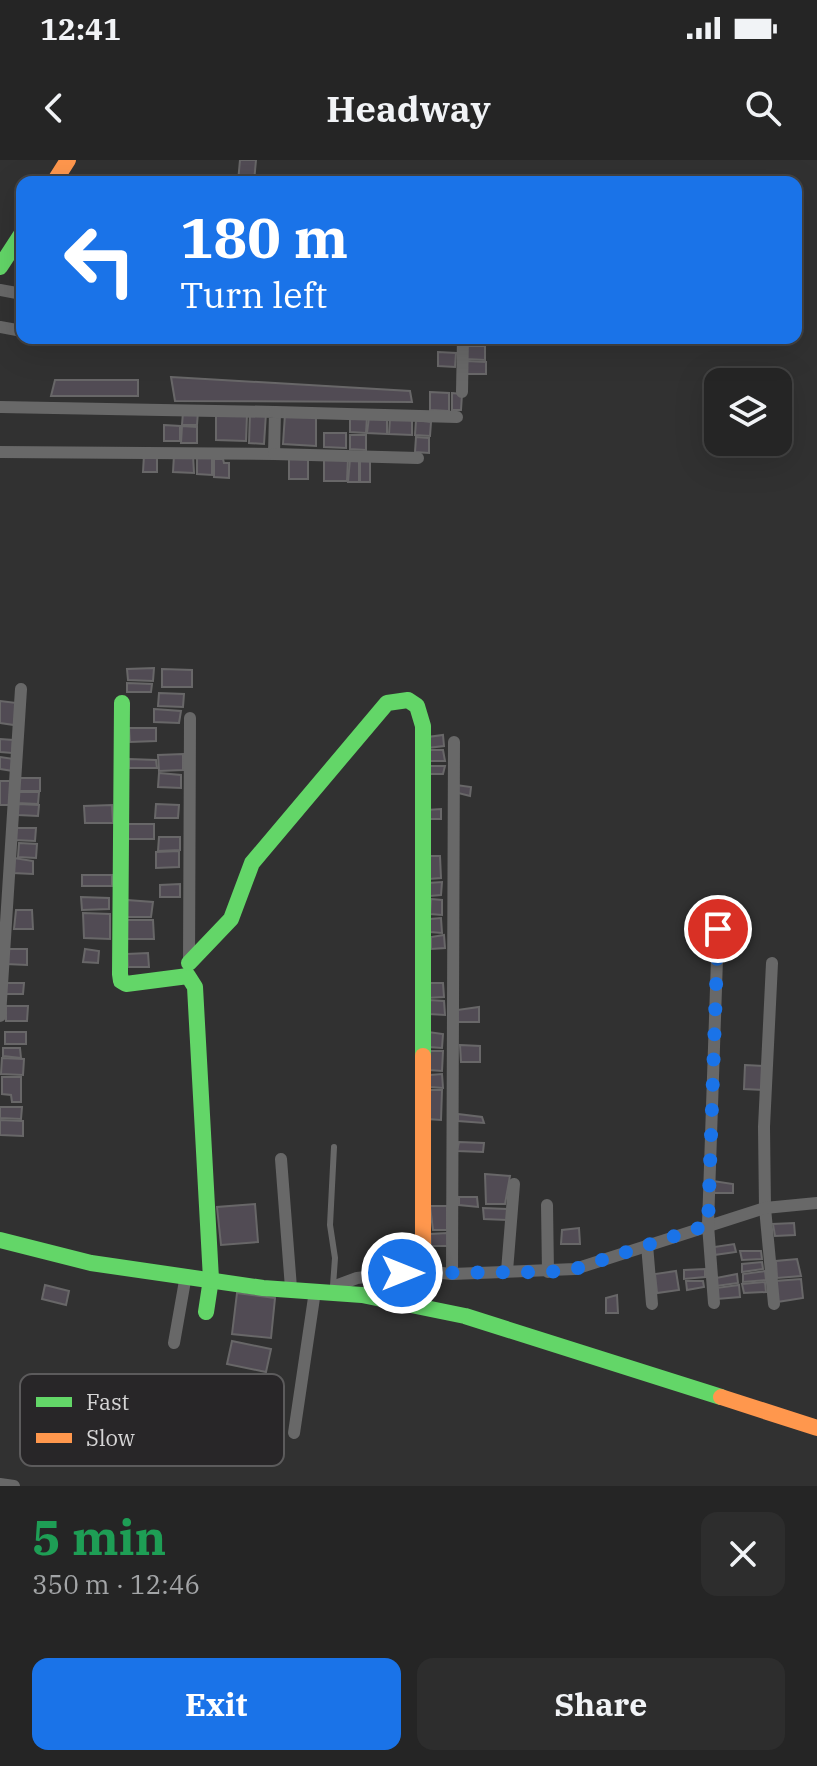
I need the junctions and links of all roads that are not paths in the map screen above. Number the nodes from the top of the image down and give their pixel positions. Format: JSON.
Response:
{"nodes":[{"id":1,"x":16,"y":242,"type":"edge"},
{"id":2,"x":0,"y":267,"type":"edge"},
{"id":3,"x":463,"y":344,"type":"edge"},
{"id":4,"x":462,"y":392,"type":"dead end"},
{"id":5,"x":0,"y":407,"type":"edge"},
{"id":6,"x":275,"y":412,"type":"junction"},
{"id":7,"x":457,"y":417,"type":"dead end"},
{"id":8,"x":0,"y":452,"type":"edge"},
{"id":9,"x":274,"y":454,"type":"junction"},
{"id":10,"x":418,"y":458,"type":"dead end"},
{"id":11,"x":21,"y":689,"type":"dead end"},
{"id":12,"x":122,"y":703,"type":"dead end"},
{"id":13,"x":190,"y":718,"type":"dead end"},
{"id":14,"x":454,"y":742,"type":"dead end"},
{"id":15,"x":718,"y":929,"type":"dead end"},
{"id":16,"x":772,"y":963,"type":"dead end"},
{"id":17,"x":188,"y":970,"type":"junction"},
{"id":18,"x":0,"y":1016,"type":"edge"},
{"id":19,"x":334,"y":1147,"type":"dead end"},
{"id":20,"x":281,"y":1159,"type":"dead end"},
{"id":21,"x":514,"y":1184,"type":"dead end"},
{"id":22,"x":817,"y":1203,"type":"edge"},
{"id":23,"x":547,"y":1205,"type":"dead end"},
{"id":24,"x":765,"y":1208,"type":"junction"},
{"id":25,"x":708,"y":1225,"type":"junction"},
{"id":26,"x":0,"y":1240,"type":"edge"},
{"id":27,"x":647,"y":1245,"type":"junction"},
{"id":28,"x":423,"y":1271,"type":"junction"},
{"id":29,"x":507,"y":1271,"type":"junction"},
{"id":30,"x":548,"y":1272,"type":"junction"},
{"id":31,"x":452,"y":1274,"type":"junction"},
{"id":32,"x":186,"y":1275,"type":"junction"},
{"id":33,"x":211,"y":1279,"type":"junction"},
{"id":34,"x":291,"y":1288,"type":"junction"},
{"id":35,"x":315,"y":1291,"type":"junction"},
{"id":36,"x":333,"y":1292,"type":"junction"},
{"id":37,"x":714,"y":1303,"type":"dead end"},
{"id":38,"x":652,"y":1304,"type":"dead end"},
{"id":39,"x":774,"y":1304,"type":"dead end"},
{"id":40,"x":206,"y":1312,"type":"dead end"},
{"id":41,"x":174,"y":1343,"type":"dead end"},
{"id":42,"x":817,"y":1428,"type":"edge"},
{"id":43,"x":294,"y":1433,"type":"dead end"},
{"id":44,"x":0,"y":1484,"type":"edge"},
{"id":45,"x":14,"y":1486,"type":"edge"}],
"edges":[{"from":1,"to":2,"type":"street"},
{"from":3,"to":4,"type":"street"},
{"from":5,"to":6,"type":"street"},
{"from":6,"to":7,"type":"street"},
{"from":6,"to":9,"type":"street"},
{"from":8,"to":9,"type":"street"},
{"from":9,"to":10,"type":"street"},
{"from":11,"to":18,"type":"street"},
{"from":12,"to":17,"type":"street"},
{"from":13,"to":17,"type":"street"},
{"from":14,"to":31,"type":"street"},
{"from":15,"to":25,"type":"street"},
{"from":16,"to":24,"type":"street"},
{"from":17,"to":28,"type":"street"},
{"from":17,"to":33,"type":"street"},
{"from":19,"to":36,"type":"lane"},
{"from":20,"to":34,"type":"street"},
{"from":21,"to":29,"type":"street"},
{"from":22,"to":24,"type":"street"},
{"from":23,"to":30,"type":"street"},
{"from":24,"to":25,"type":"street"},
{"from":24,"to":39,"type":"street"},
{"from":25,"to":27,"type":"street"},
{"from":25,"to":37,"type":"street"},
{"from":26,"to":32,"type":"street"},
{"from":27,"to":30,"type":"street"},
{"from":27,"to":38,"type":"street"},
{"from":28,"to":31,"type":"street"},
{"from":28,"to":36,"type":"street"},
{"from":29,"to":30,"type":"street"},
{"from":29,"to":31,"type":"street"},
{"from":32,"to":33,"type":"street"},
{"from":32,"to":41,"type":"street"},
{"from":33,"to":34,"type":"street"},
{"from":33,"to":40,"type":"street"},
{"from":34,"to":35,"type":"street"},
{"from":35,"to":36,"type":"street"},
{"from":35,"to":43,"type":"street"},
{"from":36,"to":42,"type":"street"},
{"from":44,"to":45,"type":"street"}]}
